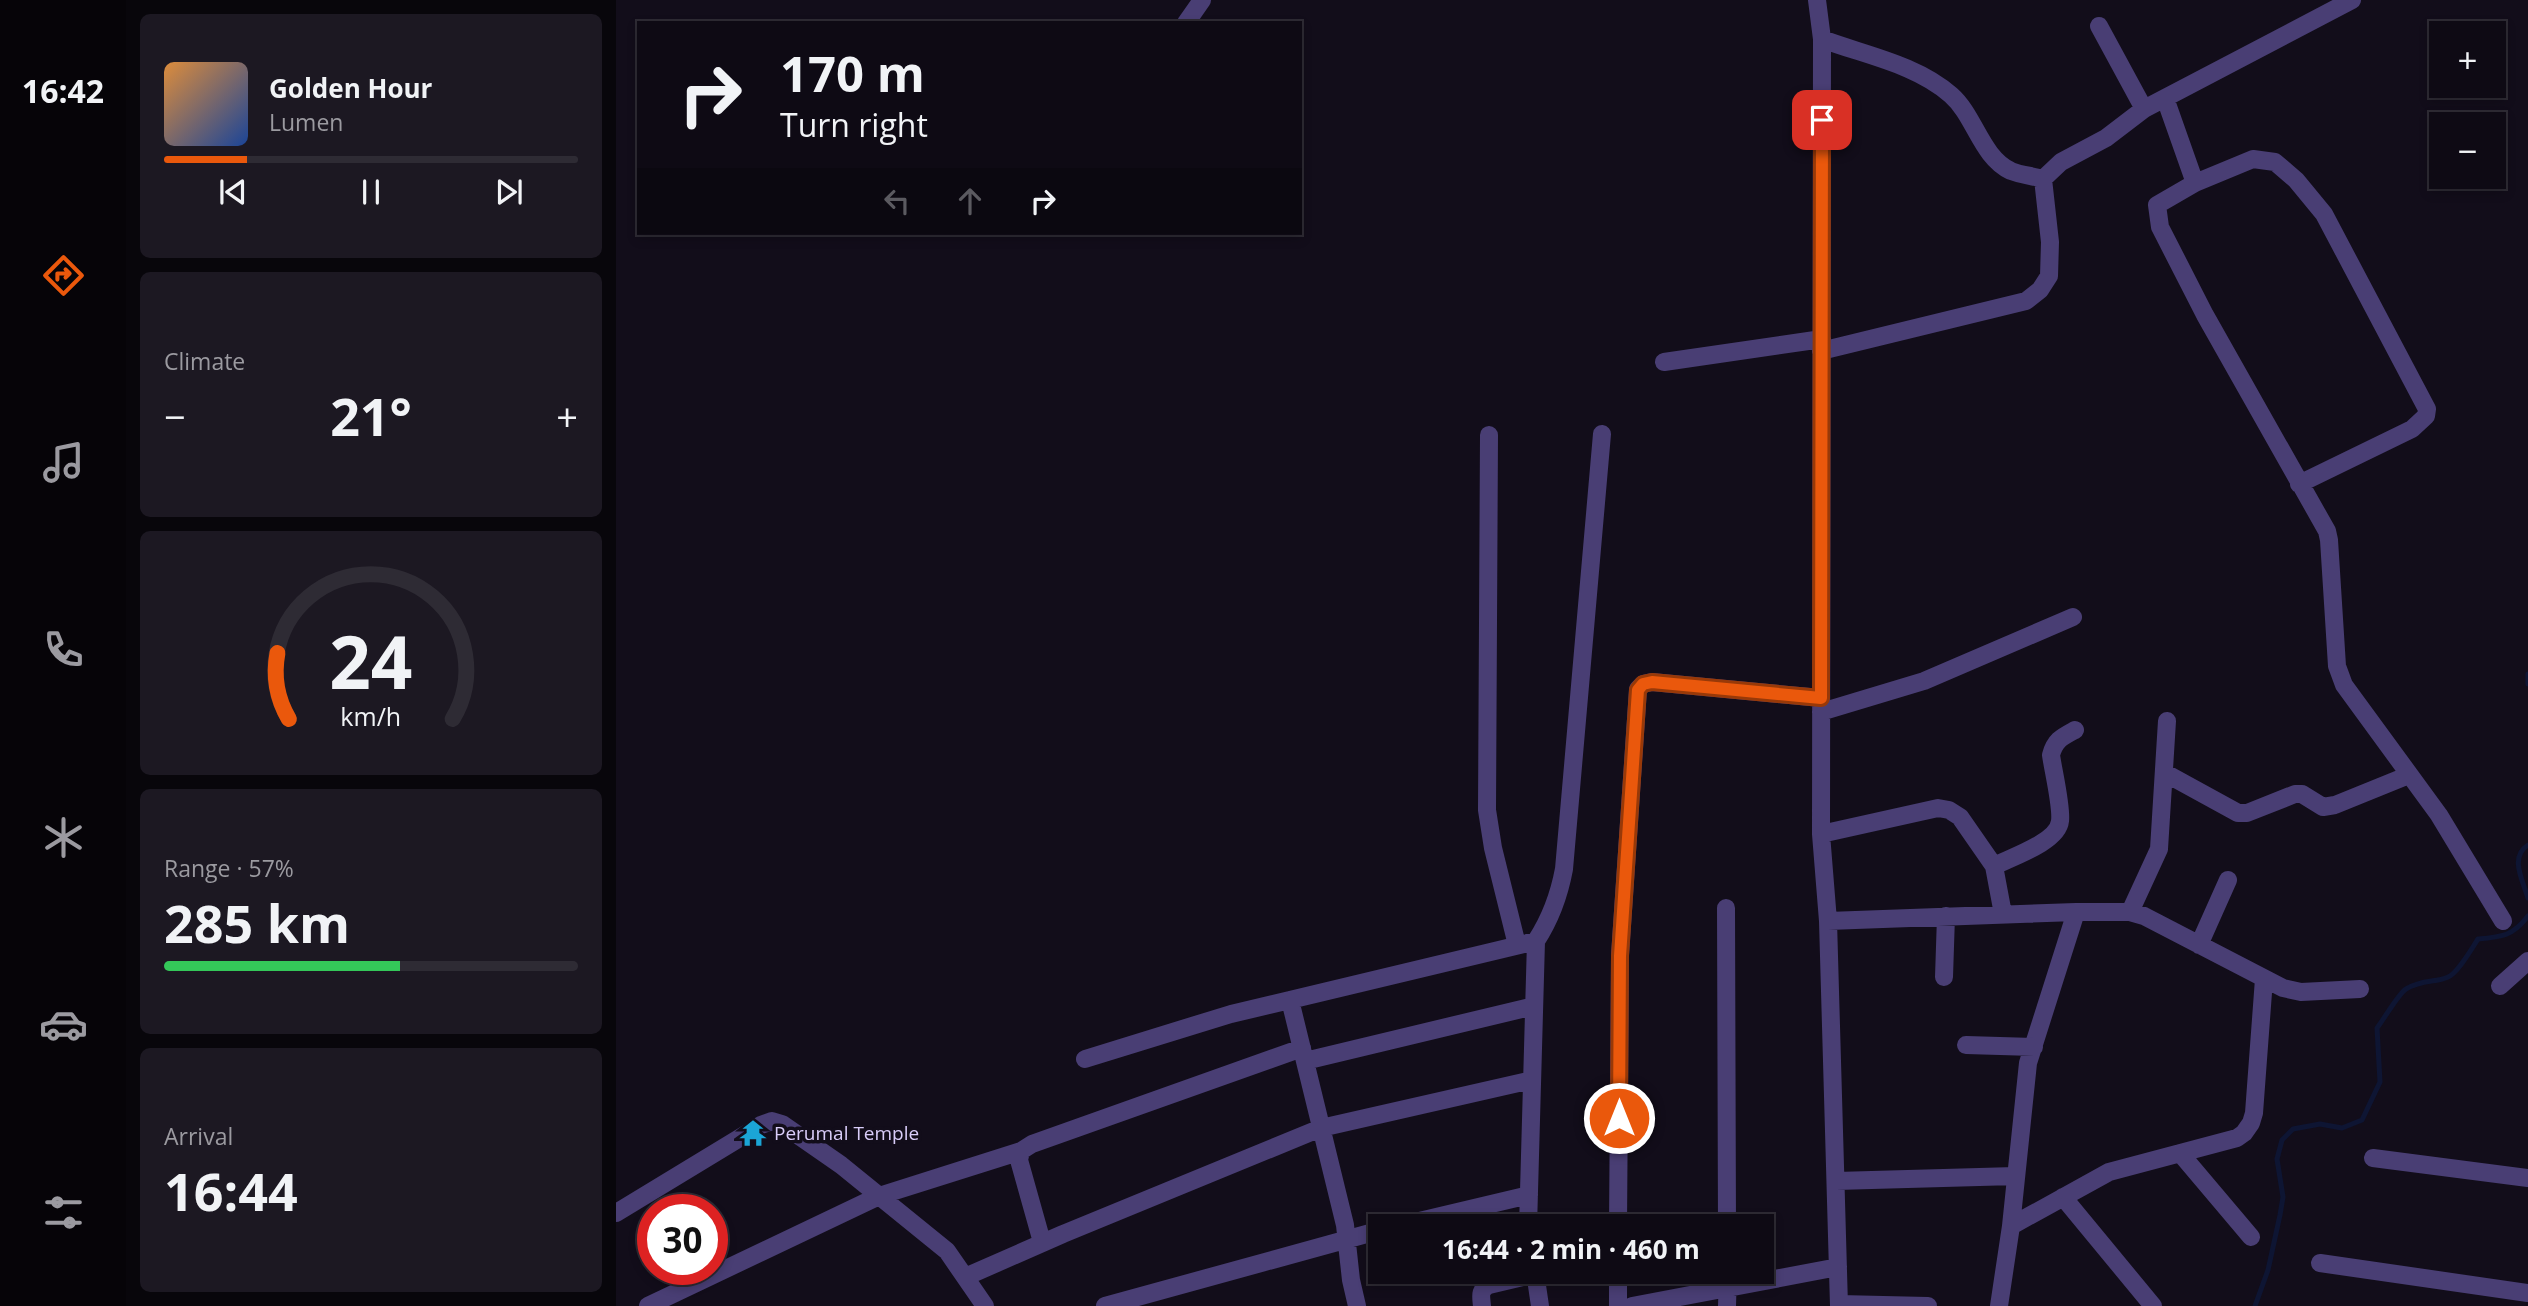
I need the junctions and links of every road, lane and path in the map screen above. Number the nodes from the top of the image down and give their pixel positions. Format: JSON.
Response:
{"nodes":[{"id":1,"x":1202,"y":0,"type":"edge"},
{"id":2,"x":1817,"y":0,"type":"edge"},
{"id":3,"x":2352,"y":0,"type":"edge"},
{"id":4,"x":1187,"y":21,"type":"edge"},
{"id":5,"x":2099,"y":26,"type":"dead end"},
{"id":6,"x":1822,"y":39,"type":"junction"},
{"id":7,"x":2165,"y":98,"type":"junction"},
{"id":8,"x":2144,"y":109,"type":"junction"},
{"id":9,"x":2043,"y":179,"type":"junction"},
{"id":10,"x":2195,"y":183,"type":"junction"},
{"id":11,"x":1822,"y":345,"type":"junction"},
{"id":12,"x":1664,"y":362,"type":"dead end"},
{"id":13,"x":1602,"y":433,"type":"dead end"},
{"id":14,"x":1489,"y":435,"type":"dead end"},
{"id":15,"x":2299,"y":484,"type":"junction"},
{"id":16,"x":2073,"y":617,"type":"dead end"},
{"id":17,"x":1821,"y":705,"type":"junction"},
{"id":18,"x":2167,"y":721,"type":"dead end"},
{"id":19,"x":2076,"y":730,"type":"dead end"},
{"id":20,"x":2165,"y":773,"type":"junction"},
{"id":21,"x":2409,"y":775,"type":"junction"},
{"id":22,"x":1821,"y":834,"type":"junction"},
{"id":23,"x":1994,"y":866,"type":"junction"},
{"id":24,"x":2228,"y":880,"type":"dead end"},
{"id":25,"x":1726,"y":908,"type":"dead end"},
{"id":26,"x":2076,"y":912,"type":"junction"},
{"id":27,"x":2130,"y":912,"type":"junction"},
{"id":28,"x":2003,"y":914,"type":"junction"},
{"id":29,"x":1946,"y":916,"type":"junction"},
{"id":30,"x":1828,"y":920,"type":"junction"},
{"id":31,"x":2503,"y":921,"type":"dead end"},
{"id":32,"x":1536,"y":941,"type":"junction"},
{"id":33,"x":1517,"y":945,"type":"junction"},
{"id":34,"x":2199,"y":945,"type":"junction"},
{"id":35,"x":2525,"y":969,"type":"edge"},
{"id":36,"x":1944,"y":978,"type":"dead end"},
{"id":37,"x":2264,"y":979,"type":"junction"},
{"id":38,"x":2500,"y":986,"type":"dead end"},
{"id":39,"x":2360,"y":989,"type":"dead end"},
{"id":40,"x":1290,"y":1000,"type":"junction"},
{"id":41,"x":1534,"y":1006,"type":"junction"},
{"id":42,"x":1966,"y":1045,"type":"dead end"},
{"id":43,"x":2034,"y":1047,"type":"junction"},
{"id":44,"x":1303,"y":1054,"type":"junction"},
{"id":45,"x":1086,"y":1059,"type":"dead end"},
{"id":46,"x":1532,"y":1080,"type":"junction"},
{"id":47,"x":1321,"y":1128,"type":"junction"},
{"id":48,"x":1021,"y":1151,"type":"junction"},
{"id":49,"x":2180,"y":1153,"type":"junction"},
{"id":50,"x":2373,"y":1158,"type":"dead end"},
{"id":51,"x":2015,"y":1177,"type":"junction"},
{"id":52,"x":2528,"y":1178,"type":"edge"},
{"id":53,"x":1836,"y":1181,"type":"junction"},
{"id":54,"x":1529,"y":1195,"type":"junction"},
{"id":55,"x":879,"y":1196,"type":"junction"},
{"id":56,"x":2063,"y":1197,"type":"junction"},
{"id":57,"x":616,"y":1213,"type":"edge"},
{"id":58,"x":1449,"y":1214,"type":"edge"},
{"id":59,"x":1528,"y":1214,"type":"edge"},
{"id":60,"x":1618,"y":1214,"type":"edge"},
{"id":61,"x":1727,"y":1214,"type":"edge"},
{"id":62,"x":2011,"y":1226,"type":"junction"},
{"id":63,"x":1368,"y":1233,"type":"edge"},
{"id":64,"x":2251,"y":1237,"type":"dead end"},
{"id":65,"x":1346,"y":1238,"type":"junction"},
{"id":66,"x":1042,"y":1242,"type":"junction"},
{"id":67,"x":2320,"y":1263,"type":"dead end"},
{"id":68,"x":1838,"y":1267,"type":"junction"},
{"id":69,"x":965,"y":1278,"type":"junction"},
{"id":70,"x":1493,"y":1284,"type":"edge"},
{"id":71,"x":1537,"y":1284,"type":"edge"},
{"id":72,"x":1618,"y":1284,"type":"edge"},
{"id":73,"x":1727,"y":1289,"type":"edge"},
{"id":74,"x":2528,"y":1293,"type":"edge"},
{"id":75,"x":1839,"y":1305,"type":"edge"},
{"id":76,"x":648,"y":1306,"type":"edge"},
{"id":77,"x":985,"y":1306,"type":"edge"},
{"id":78,"x":1105,"y":1306,"type":"edge"},
{"id":79,"x":1357,"y":1306,"type":"edge"},
{"id":80,"x":1482,"y":1306,"type":"edge"},
{"id":81,"x":1540,"y":1306,"type":"edge"},
{"id":82,"x":1618,"y":1306,"type":"edge"},
{"id":83,"x":1632,"y":1306,"type":"edge"},
{"id":84,"x":1928,"y":1306,"type":"edge"},
{"id":85,"x":1999,"y":1306,"type":"edge"},
{"id":86,"x":2153,"y":1306,"type":"edge"}],
"edges":[{"from":1,"to":4,"type":"street"},
{"from":2,"to":6,"type":"street"},
{"from":3,"to":7,"type":"street"},
{"from":5,"to":8,"type":"street"},
{"from":6,"to":9,"type":"street"},
{"from":6,"to":11,"type":"street"},
{"from":7,"to":8,"type":"street"},
{"from":7,"to":10,"type":"street"},
{"from":8,"to":9,"type":"street"},
{"from":9,"to":11,"type":"street"},
{"from":10,"to":15,"type":"street"},
{"from":10,"to":15,"type":"street"},
{"from":11,"to":12,"type":"street"},
{"from":11,"to":17,"type":"street"},
{"from":13,"to":32,"type":"street"},
{"from":14,"to":33,"type":"street"},
{"from":15,"to":21,"type":"street"},
{"from":16,"to":17,"type":"street"},
{"from":17,"to":22,"type":"street"},
{"from":17,"to":60,"type":"street"},
{"from":18,"to":20,"type":"street"},
{"from":19,"to":23,"type":"street"},
{"from":20,"to":21,"type":"street"},
{"from":20,"to":27,"type":"street"},
{"from":21,"to":31,"type":"street"},
{"from":22,"to":23,"type":"street"},
{"from":22,"to":30,"type":"street"},
{"from":23,"to":28,"type":"street"},
{"from":24,"to":34,"type":"street"},
{"from":25,"to":61,"type":"street"},
{"from":26,"to":27,"type":"street"},
{"from":26,"to":28,"type":"street"},
{"from":26,"to":43,"type":"street"},
{"from":27,"to":34,"type":"street"},
{"from":28,"to":29,"type":"street"},
{"from":29,"to":30,"type":"street"},
{"from":29,"to":36,"type":"street"},
{"from":30,"to":53,"type":"street"},
{"from":32,"to":33,"type":"street"},
{"from":32,"to":41,"type":"street"},
{"from":33,"to":40,"type":"street"},
{"from":34,"to":37,"type":"street"},
{"from":35,"to":38,"type":"street"},
{"from":37,"to":39,"type":"street"},
{"from":37,"to":49,"type":"street"},
{"from":40,"to":44,"type":"street"},
{"from":40,"to":45,"type":"street"},
{"from":41,"to":44,"type":"street"},
{"from":41,"to":46,"type":"street"},
{"from":42,"to":43,"type":"street"},
{"from":43,"to":51,"type":"street"},
{"from":44,"to":47,"type":"street"},
{"from":44,"to":48,"type":"street"},
{"from":46,"to":47,"type":"street"},
{"from":46,"to":54,"type":"street"},
{"from":47,"to":65,"type":"street"},
{"from":47,"to":66,"type":"street"},
{"from":48,"to":55,"type":"street"},
{"from":48,"to":66,"type":"street"},
{"from":49,"to":56,"type":"street"},
{"from":49,"to":64,"type":"street"},
{"from":50,"to":52,"type":"street"},
{"from":51,"to":53,"type":"street"},
{"from":51,"to":62,"type":"street"},
{"from":53,"to":68,"type":"street"},
{"from":54,"to":58,"type":"street"},
{"from":54,"to":59,"type":"street"},
{"from":55,"to":57,"type":"street"},
{"from":55,"to":69,"type":"street"},
{"from":55,"to":76,"type":"street"},
{"from":56,"to":62,"type":"street"},
{"from":56,"to":86,"type":"street"},
{"from":62,"to":85,"type":"street"},
{"from":63,"to":65,"type":"street"},
{"from":65,"to":78,"type":"street"},
{"from":65,"to":79,"type":"street"},
{"from":66,"to":69,"type":"street"},
{"from":67,"to":74,"type":"street"},
{"from":68,"to":73,"type":"street"},
{"from":68,"to":75,"type":"street"},
{"from":69,"to":77,"type":"street"},
{"from":70,"to":80,"type":"street"},
{"from":71,"to":81,"type":"street"},
{"from":72,"to":82,"type":"street"},
{"from":73,"to":83,"type":"street"},
{"from":75,"to":84,"type":"street"}]}
